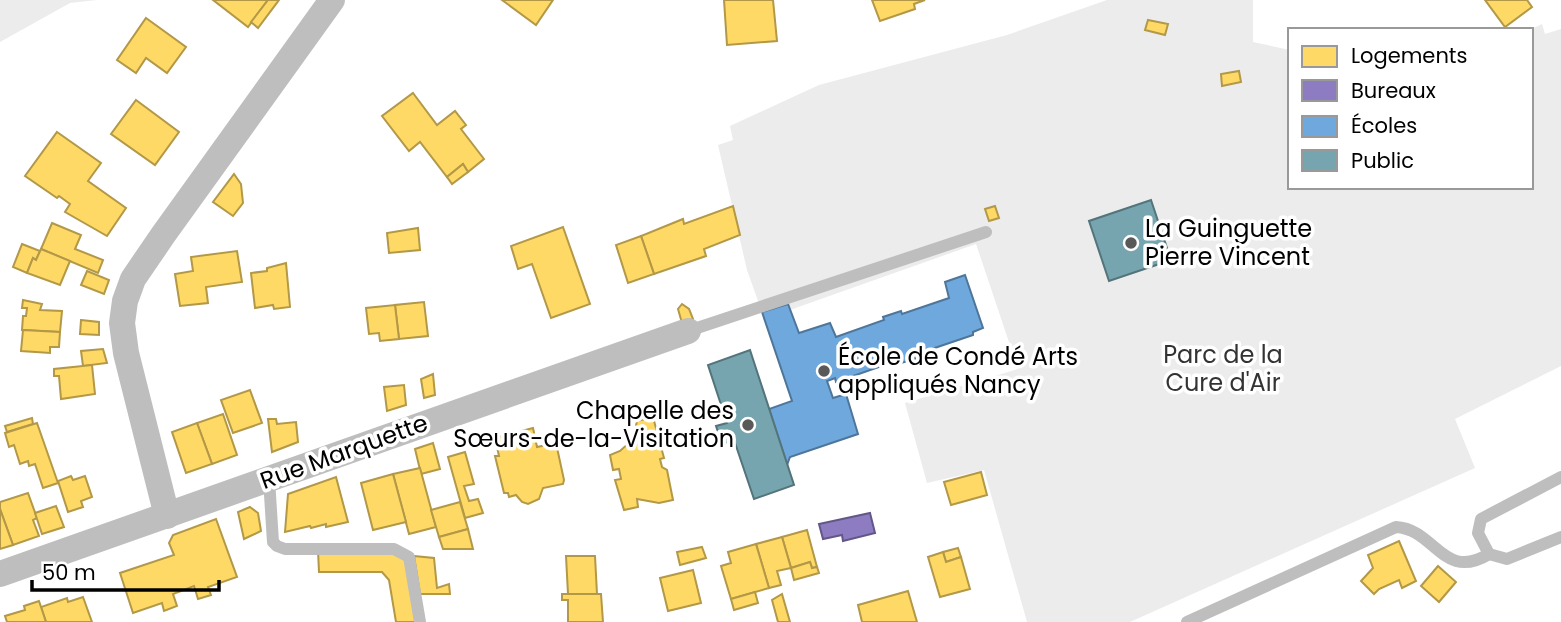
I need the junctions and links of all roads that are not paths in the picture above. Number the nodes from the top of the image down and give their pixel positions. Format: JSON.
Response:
{"nodes":[{"id":1,"x":332,"y":0,"type":"edge"},
{"id":2,"x":986,"y":232,"type":"dead end"},
{"id":3,"x":688,"y":331,"type":"joint"},
{"id":4,"x":1561,"y":477,"type":"edge"},
{"id":5,"x":269,"y":479,"type":"junction"},
{"id":6,"x":167,"y":516,"type":"junction"},
{"id":7,"x":1561,"y":537,"type":"edge"},
{"id":8,"x":1489,"y":554,"type":"junction"},
{"id":9,"x":0,"y":574,"type":"edge"},
{"id":10,"x":420,"y":622,"type":"edge"},
{"id":11,"x":1187,"y":622,"type":"edge"}],
"edges":[{"from":1,"to":6,"type":"street"},
{"from":2,"to":3,"type":"lane"},
{"from":3,"to":5,"type":"street","name":"Rue Marquette"},
{"from":4,"to":8,"type":"lane"},
{"from":5,"to":6,"type":"street","name":"Rue Marquette"},
{"from":5,"to":10,"type":"lane"},
{"from":6,"to":9,"type":"street","name":"Rue Marquette"},
{"from":7,"to":8,"type":"lane"},
{"from":8,"to":11,"type":"lane"}]}
